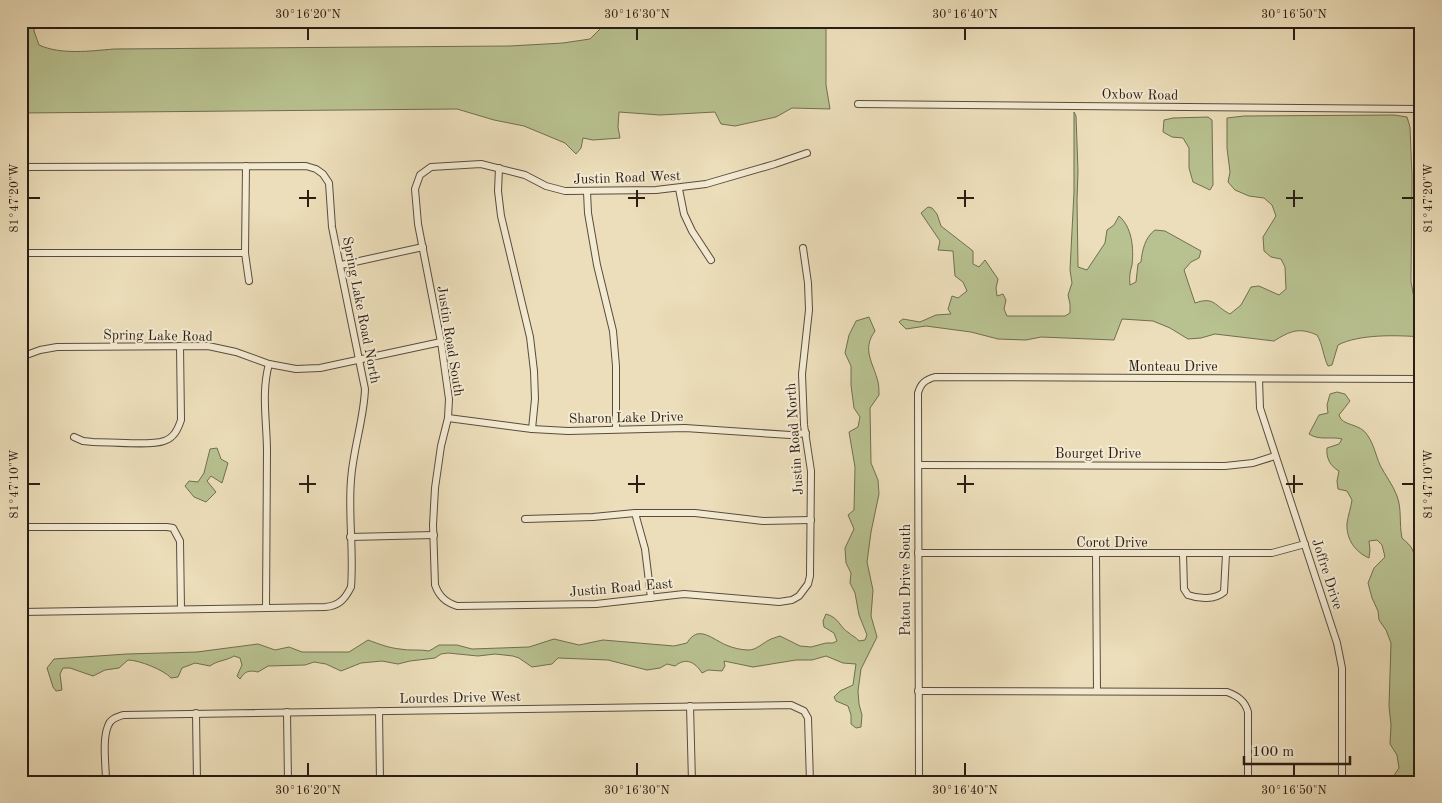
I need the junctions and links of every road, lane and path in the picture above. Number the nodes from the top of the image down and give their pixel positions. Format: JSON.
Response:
{"nodes":[{"id":1,"x":858,"y":104,"type":"dead end"},
{"id":2,"x":1421,"y":109,"type":"edge"},
{"id":3,"x":807,"y":153,"type":"dead end"},
{"id":4,"x":246,"y":166,"type":"junction"},
{"id":5,"x":21,"y":168,"type":"edge"},
{"id":6,"x":499,"y":168,"type":"junction"},
{"id":7,"x":420,"y":175,"type":"joint"},
{"id":8,"x":680,"y":189,"type":"junction"},
{"id":9,"x":587,"y":192,"type":"junction"},
{"id":10,"x":423,"y":247,"type":"junction"},
{"id":11,"x":803,"y":248,"type":"dead end"},
{"id":12,"x":21,"y":253,"type":"edge"},
{"id":13,"x":245,"y":253,"type":"junction"},
{"id":14,"x":711,"y":260,"type":"dead end"},
{"id":15,"x":340,"y":265,"type":"junction"},
{"id":16,"x":249,"y":281,"type":"dead end"},
{"id":17,"x":441,"y":342,"type":"junction"},
{"id":18,"x":180,"y":346,"type":"junction"},
{"id":19,"x":21,"y":357,"type":"edge"},
{"id":20,"x":359,"y":359,"type":"junction"},
{"id":21,"x":269,"y":364,"type":"junction"},
{"id":22,"x":1259,"y":379,"type":"junction"},
{"id":23,"x":1420,"y":379,"type":"edge"},
{"id":24,"x":926,"y":380,"type":"joint"},
{"id":25,"x":448,"y":418,"type":"junction"},
{"id":26,"x":532,"y":429,"type":"junction"},
{"id":27,"x":616,"y":429,"type":"junction"},
{"id":28,"x":806,"y":433,"type":"junction"},
{"id":29,"x":74,"y":436,"type":"dead end"},
{"id":30,"x":1421,"y":442,"type":"edge"},
{"id":31,"x":1275,"y":456,"type":"junction"},
{"id":32,"x":918,"y":465,"type":"junction"},
{"id":33,"x":635,"y":513,"type":"junction"},
{"id":34,"x":524,"y":519,"type":"dead end"},
{"id":35,"x":811,"y":520,"type":"junction"},
{"id":36,"x":21,"y":527,"type":"edge"},
{"id":37,"x":434,"y":535,"type":"junction"},
{"id":38,"x":350,"y":536,"type":"junction"},
{"id":39,"x":1305,"y":544,"type":"junction"},
{"id":40,"x":918,"y":553,"type":"junction"},
{"id":41,"x":1096,"y":554,"type":"junction"},
{"id":42,"x":1183,"y":554,"type":"junction"},
{"id":43,"x":1226,"y":554,"type":"junction"},
{"id":44,"x":799,"y":596,"type":"joint"},
{"id":45,"x":651,"y":598,"type":"junction"},
{"id":46,"x":445,"y":600,"type":"joint"},
{"id":47,"x":266,"y":608,"type":"junction"},
{"id":48,"x":182,"y":609,"type":"junction"},
{"id":49,"x":21,"y":612,"type":"edge"},
{"id":50,"x":918,"y":690,"type":"junction"},
{"id":51,"x":1097,"y":691,"type":"junction"},
{"id":52,"x":690,"y":706,"type":"junction"},
{"id":53,"x":379,"y":711,"type":"junction"},
{"id":54,"x":287,"y":712,"type":"junction"},
{"id":55,"x":196,"y":714,"type":"junction"},
{"id":56,"x":106,"y":782,"type":"edge"},
{"id":57,"x":197,"y":782,"type":"edge"},
{"id":58,"x":288,"y":782,"type":"edge"},
{"id":59,"x":380,"y":782,"type":"edge"},
{"id":60,"x":692,"y":782,"type":"edge"},
{"id":61,"x":810,"y":782,"type":"edge"},
{"id":62,"x":919,"y":782,"type":"edge"},
{"id":63,"x":1248,"y":782,"type":"edge"},
{"id":64,"x":1342,"y":782,"type":"edge"}],
"edges":[{"from":1,"to":2,"type":"street","name":"Oxbow Road"},
{"from":3,"to":8,"type":"street","name":"Justin Road West"},
{"from":4,"to":5,"type":"street"},
{"from":4,"to":13,"type":"street"},
{"from":4,"to":15,"type":"street","name":"Spring Lake Road North"},
{"from":6,"to":7,"type":"street","name":"Justin Road West"},
{"from":6,"to":9,"type":"street","name":"Justin Road West"},
{"from":6,"to":26,"type":"street"},
{"from":7,"to":10,"type":"street","name":"Justin Road South"},
{"from":8,"to":9,"type":"street","name":"Justin Road West"},
{"from":8,"to":14,"type":"street"},
{"from":9,"to":27,"type":"street"},
{"from":10,"to":15,"type":"street"},
{"from":10,"to":17,"type":"street","name":"Justin Road South"},
{"from":11,"to":28,"type":"street","name":"Justin Road North"},
{"from":12,"to":13,"type":"street"},
{"from":13,"to":16,"type":"street"},
{"from":15,"to":20,"type":"street","name":"Spring Lake Road North"},
{"from":17,"to":20,"type":"street","name":"Spring Lake Road"},
{"from":17,"to":25,"type":"street","name":"Justin Road South"},
{"from":18,"to":19,"type":"street","name":"Spring Lake Road"},
{"from":18,"to":21,"type":"street","name":"Spring Lake Road"},
{"from":18,"to":29,"type":"street"},
{"from":20,"to":21,"type":"street","name":"Spring Lake Road"},
{"from":20,"to":38,"type":"street","name":"Spring Lake Road North"},
{"from":21,"to":47,"type":"street"},
{"from":22,"to":23,"type":"street","name":"Monteau Drive"},
{"from":22,"to":24,"type":"street","name":"Monteau Drive"},
{"from":22,"to":31,"type":"street","name":"Joffre Drive"},
{"from":23,"to":30,"type":"street"},
{"from":24,"to":32,"type":"street","name":"Patou Drive South"},
{"from":25,"to":26,"type":"street","name":"Sharon Lake Drive"},
{"from":25,"to":37,"type":"street","name":"Justin Road South"},
{"from":26,"to":27,"type":"street","name":"Sharon Lake Drive"},
{"from":27,"to":28,"type":"street","name":"Sharon Lake Drive"},
{"from":28,"to":35,"type":"street","name":"Justin Road North"},
{"from":31,"to":32,"type":"street","name":"Bourget Drive"},
{"from":31,"to":39,"type":"street","name":"Joffre Drive"},
{"from":32,"to":40,"type":"street","name":"Patou Drive South"},
{"from":33,"to":34,"type":"street"},
{"from":33,"to":35,"type":"street"},
{"from":33,"to":45,"type":"street"},
{"from":35,"to":44,"type":"street","name":"Justin Road North"},
{"from":36,"to":48,"type":"street"},
{"from":37,"to":38,"type":"street"},
{"from":37,"to":46,"type":"street","name":"Justin Road South"},
{"from":38,"to":47,"type":"street","name":"Spring Lake Road North"},
{"from":39,"to":43,"type":"street","name":"Corot Drive"},
{"from":39,"to":64,"type":"street","name":"Joffre Drive"},
{"from":40,"to":41,"type":"street","name":"Corot Drive"},
{"from":40,"to":50,"type":"street","name":"Patou Drive South"},
{"from":41,"to":42,"type":"street","name":"Corot Drive"},
{"from":41,"to":51,"type":"street"},
{"from":42,"to":43,"type":"street","name":"Corot Drive"},
{"from":42,"to":43,"type":"street"},
{"from":44,"to":45,"type":"street","name":"Justin Road East"},
{"from":45,"to":46,"type":"street","name":"Justin Road East"},
{"from":47,"to":48,"type":"street"},
{"from":48,"to":49,"type":"street"},
{"from":50,"to":51,"type":"street"},
{"from":50,"to":62,"type":"street","name":"Patou Drive South"},
{"from":51,"to":63,"type":"street"},
{"from":52,"to":53,"type":"street","name":"Lourdes Drive West"},
{"from":52,"to":60,"type":"street"},
{"from":52,"to":61,"type":"street","name":"Lourdes Drive West"},
{"from":53,"to":54,"type":"street","name":"Lourdes Drive West"},
{"from":53,"to":59,"type":"street"},
{"from":54,"to":55,"type":"street","name":"Lourdes Drive West"},
{"from":54,"to":58,"type":"street"},
{"from":55,"to":56,"type":"street","name":"Lourdes Drive West"},
{"from":55,"to":57,"type":"street"}]}
